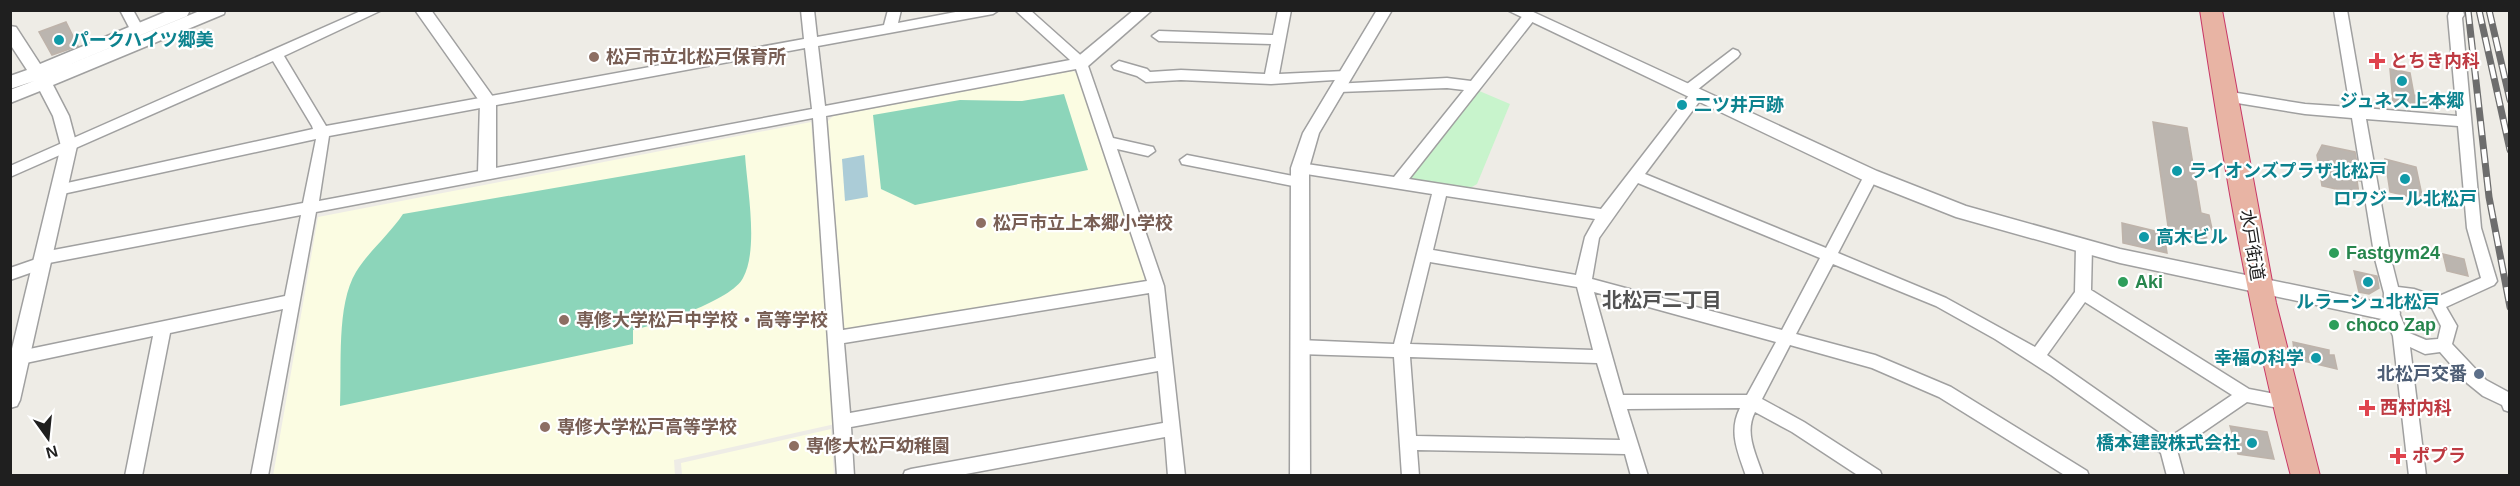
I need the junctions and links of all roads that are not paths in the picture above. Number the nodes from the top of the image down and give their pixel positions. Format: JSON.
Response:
{"nodes":[{"id":1,"x":126,"y":10,"type":"edge"},
{"id":2,"x":185,"y":10,"type":"edge"},
{"id":3,"x":218,"y":10,"type":"edge"},
{"id":4,"x":376,"y":10,"type":"edge"},
{"id":5,"x":422,"y":10,"type":"edge"},
{"id":6,"x":807,"y":10,"type":"edge"},
{"id":7,"x":895,"y":10,"type":"edge"},
{"id":8,"x":993,"y":10,"type":"edge"},
{"id":9,"x":1021,"y":10,"type":"edge"},
{"id":10,"x":1145,"y":10,"type":"edge"},
{"id":11,"x":1285,"y":10,"type":"edge"},
{"id":12,"x":1384,"y":10,"type":"edge"},
{"id":13,"x":2211,"y":10,"type":"edge"},
{"id":14,"x":2340,"y":10,"type":"edge"},
{"id":15,"x":2456,"y":10,"type":"edge"},
{"id":16,"x":1525,"y":14,"type":"edge"},
{"id":17,"x":890,"y":29,"type":"junction"},
{"id":18,"x":10,"y":31,"type":"edge"},
{"id":19,"x":146,"y":31,"type":"junction"},
{"id":20,"x":1159,"y":36,"type":"dead end"},
{"id":21,"x":1279,"y":40,"type":"junction"},
{"id":22,"x":811,"y":43,"type":"junction"},
{"id":23,"x":276,"y":54,"type":"junction"},
{"id":24,"x":1733,"y":54,"type":"dead end"},
{"id":25,"x":1081,"y":63,"type":"junction"},
{"id":26,"x":1119,"y":66,"type":"dead end"},
{"id":27,"x":40,"y":78,"type":"junction"},
{"id":28,"x":1271,"y":79,"type":"junction"},
{"id":29,"x":1342,"y":81,"type":"junction"},
{"id":30,"x":10,"y":82,"type":"edge"},
{"id":31,"x":1474,"y":86,"type":"junction"},
{"id":32,"x":1693,"y":92,"type":"junction"},
{"id":33,"x":2225,"y":96,"type":"junction"},
{"id":34,"x":10,"y":97,"type":"edge"},
{"id":35,"x":488,"y":101,"type":"junction"},
{"id":36,"x":819,"y":112,"type":"junction"},
{"id":37,"x":2358,"y":113,"type":"junction"},
{"id":38,"x":2463,"y":122,"type":"junction"},
{"id":39,"x":321,"y":132,"type":"junction"},
{"id":40,"x":1107,"y":142,"type":"junction"},
{"id":41,"x":69,"y":146,"type":"junction"},
{"id":42,"x":1148,"y":151,"type":"dead end"},
{"id":43,"x":1187,"y":160,"type":"dead end"},
{"id":44,"x":10,"y":172,"type":"edge"},
{"id":45,"x":487,"y":173,"type":"junction"},
{"id":46,"x":1299,"y":175,"type":"junction"},
{"id":47,"x":1636,"y":176,"type":"junction"},
{"id":48,"x":1870,"y":176,"type":"junction"},
{"id":49,"x":1398,"y":183,"type":"junction"},
{"id":50,"x":58,"y":190,"type":"junction"},
{"id":51,"x":1440,"y":191,"type":"junction"},
{"id":52,"x":310,"y":207,"type":"junction"},
{"id":53,"x":1605,"y":215,"type":"junction"},
{"id":54,"x":2084,"y":247,"type":"junction"},
{"id":55,"x":1426,"y":255,"type":"junction"},
{"id":56,"x":1828,"y":255,"type":"junction"},
{"id":57,"x":43,"y":261,"type":"junction"},
{"id":58,"x":10,"y":274,"type":"edge"},
{"id":59,"x":2258,"y":284,"type":"junction"},
{"id":60,"x":1584,"y":285,"type":"junction"},
{"id":61,"x":1156,"y":286,"type":"junction"},
{"id":62,"x":2083,"y":293,"type":"junction"},
{"id":63,"x":2392,"y":293,"type":"junction"},
{"id":64,"x":291,"y":301,"type":"junction"},
{"id":65,"x":2437,"y":304,"type":"junction"},
{"id":66,"x":2391,"y":313,"type":"junction"},
{"id":67,"x":163,"y":327,"type":"junction"},
{"id":68,"x":2401,"y":336,"type":"junction"},
{"id":69,"x":1786,"y":337,"type":"junction"},
{"id":70,"x":836,"y":338,"type":"junction"},
{"id":71,"x":2444,"y":345,"type":"junction"},
{"id":72,"x":1299,"y":347,"type":"junction"},
{"id":73,"x":1401,"y":349,"type":"junction"},
{"id":74,"x":21,"y":357,"type":"junction"},
{"id":75,"x":1603,"y":357,"type":"junction"},
{"id":76,"x":2037,"y":357,"type":"junction"},
{"id":77,"x":1163,"y":363,"type":"junction"},
{"id":78,"x":2245,"y":395,"type":"junction"},
{"id":79,"x":10,"y":400,"type":"edge"},
{"id":80,"x":1618,"y":402,"type":"junction"},
{"id":81,"x":1752,"y":402,"type":"junction"},
{"id":82,"x":2284,"y":402,"type":"junction"},
{"id":83,"x":2510,"y":405,"type":"edge"},
{"id":84,"x":842,"y":421,"type":"junction"},
{"id":85,"x":1172,"y":429,"type":"junction"},
{"id":86,"x":1408,"y":443,"type":"junction"},
{"id":87,"x":1632,"y":447,"type":"junction"},
{"id":88,"x":2167,"y":448,"type":"junction"},
{"id":89,"x":133,"y":476,"type":"edge"},
{"id":90,"x":259,"y":476,"type":"edge"},
{"id":91,"x":846,"y":476,"type":"edge"},
{"id":92,"x":911,"y":476,"type":"edge"},
{"id":93,"x":1177,"y":476,"type":"edge"},
{"id":94,"x":1300,"y":476,"type":"edge"},
{"id":95,"x":1411,"y":476,"type":"edge"},
{"id":96,"x":1640,"y":476,"type":"edge"},
{"id":97,"x":1755,"y":476,"type":"edge"},
{"id":98,"x":1874,"y":476,"type":"edge"},
{"id":99,"x":2081,"y":476,"type":"edge"},
{"id":100,"x":2176,"y":476,"type":"edge"},
{"id":101,"x":2306,"y":476,"type":"edge"},
{"id":102,"x":2418,"y":476,"type":"edge"}],
"edges":[{"from":1,"to":19,"type":"street"},
{"from":2,"to":19,"type":"street"},
{"from":3,"to":19,"type":"street"},
{"from":4,"to":23,"type":"street"},
{"from":5,"to":35,"type":"street"},
{"from":6,"to":22,"type":"street"},
{"from":7,"to":17,"type":"street"},
{"from":8,"to":17,"type":"street"},
{"from":9,"to":25,"type":"street"},
{"from":10,"to":25,"type":"street"},
{"from":11,"to":21,"type":"street"},
{"from":12,"to":29,"type":"street"},
{"from":13,"to":33,"type":"highway","name":"水戸街道"},
{"from":14,"to":37,"type":"street"},
{"from":15,"to":38,"type":"street"},
{"from":16,"to":31,"type":"street"},
{"from":16,"to":32,"type":"street"},
{"from":17,"to":22,"type":"street"},
{"from":18,"to":27,"type":"street"},
{"from":19,"to":27,"type":"street"},
{"from":20,"to":21,"type":"street"},
{"from":21,"to":28,"type":"street"},
{"from":22,"to":35,"type":"street"},
{"from":22,"to":36,"type":"street"},
{"from":23,"to":39,"type":"street"},
{"from":23,"to":41,"type":"street"},
{"from":24,"to":32,"type":"street"},
{"from":25,"to":36,"type":"street"},
{"from":25,"to":40,"type":"street"},
{"from":26,"to":28,"type":"street"},
{"from":27,"to":30,"type":"street"},
{"from":27,"to":34,"type":"street"},
{"from":27,"to":41,"type":"street"},
{"from":28,"to":29,"type":"street"},
{"from":29,"to":31,"type":"street"},
{"from":29,"to":46,"type":"street"},
{"from":31,"to":49,"type":"street"},
{"from":32,"to":47,"type":"street"},
{"from":32,"to":48,"type":"street"},
{"from":33,"to":37,"type":"street"},
{"from":33,"to":59,"type":"highway","name":"水戸街道"},
{"from":35,"to":39,"type":"street"},
{"from":35,"to":45,"type":"street"},
{"from":36,"to":45,"type":"street"},
{"from":36,"to":70,"type":"street"},
{"from":37,"to":38,"type":"street"},
{"from":37,"to":63,"type":"street"},
{"from":38,"to":65,"type":"street"},
{"from":39,"to":50,"type":"street"},
{"from":39,"to":52,"type":"street"},
{"from":40,"to":42,"type":"street"},
{"from":40,"to":61,"type":"street"},
{"from":41,"to":44,"type":"street"},
{"from":41,"to":50,"type":"street"},
{"from":43,"to":46,"type":"street"},
{"from":45,"to":52,"type":"street"},
{"from":46,"to":49,"type":"street"},
{"from":46,"to":72,"type":"street"},
{"from":47,"to":53,"type":"street"},
{"from":47,"to":56,"type":"street"},
{"from":48,"to":54,"type":"street"},
{"from":48,"to":56,"type":"street"},
{"from":49,"to":51,"type":"street"},
{"from":50,"to":57,"type":"street"},
{"from":51,"to":53,"type":"street"},
{"from":51,"to":55,"type":"street"},
{"from":52,"to":57,"type":"street"},
{"from":52,"to":64,"type":"street"},
{"from":53,"to":60,"type":"street"},
{"from":54,"to":59,"type":"street"},
{"from":54,"to":62,"type":"street"},
{"from":55,"to":60,"type":"street"},
{"from":55,"to":73,"type":"street"},
{"from":56,"to":69,"type":"street"},
{"from":56,"to":76,"type":"street"},
{"from":57,"to":58,"type":"street"},
{"from":57,"to":74,"type":"street"},
{"from":59,"to":66,"type":"street"},
{"from":59,"to":82,"type":"highway","name":"水戸街道"},
{"from":60,"to":69,"type":"street"},
{"from":60,"to":75,"type":"street"},
{"from":61,"to":70,"type":"street"},
{"from":61,"to":77,"type":"street"},
{"from":62,"to":76,"type":"street"},
{"from":62,"to":78,"type":"street"},
{"from":63,"to":65,"type":"street"},
{"from":63,"to":66,"type":"street"},
{"from":64,"to":67,"type":"street"},
{"from":64,"to":90,"type":"street"},
{"from":65,"to":71,"type":"street"},
{"from":66,"to":68,"type":"street"},
{"from":67,"to":74,"type":"street"},
{"from":67,"to":89,"type":"street"},
{"from":68,"to":71,"type":"street"},
{"from":68,"to":102,"type":"street"},
{"from":69,"to":81,"type":"street"},
{"from":69,"to":99,"type":"street"},
{"from":70,"to":84,"type":"street"},
{"from":71,"to":83,"type":"street"},
{"from":72,"to":73,"type":"street"},
{"from":72,"to":94,"type":"street"},
{"from":73,"to":75,"type":"street"},
{"from":73,"to":86,"type":"street"},
{"from":74,"to":79,"type":"street"},
{"from":75,"to":80,"type":"street"},
{"from":76,"to":88,"type":"street"},
{"from":77,"to":84,"type":"street"},
{"from":77,"to":85,"type":"street"},
{"from":78,"to":82,"type":"street"},
{"from":78,"to":88,"type":"street"},
{"from":80,"to":81,"type":"street"},
{"from":80,"to":87,"type":"street"},
{"from":81,"to":97,"type":"street"},
{"from":81,"to":98,"type":"street"},
{"from":82,"to":101,"type":"highway","name":"水戸街道"},
{"from":84,"to":91,"type":"street"},
{"from":85,"to":92,"type":"street"},
{"from":85,"to":93,"type":"street"},
{"from":86,"to":87,"type":"street"},
{"from":86,"to":95,"type":"street"},
{"from":87,"to":96,"type":"street"},
{"from":88,"to":100,"type":"street"}]}
